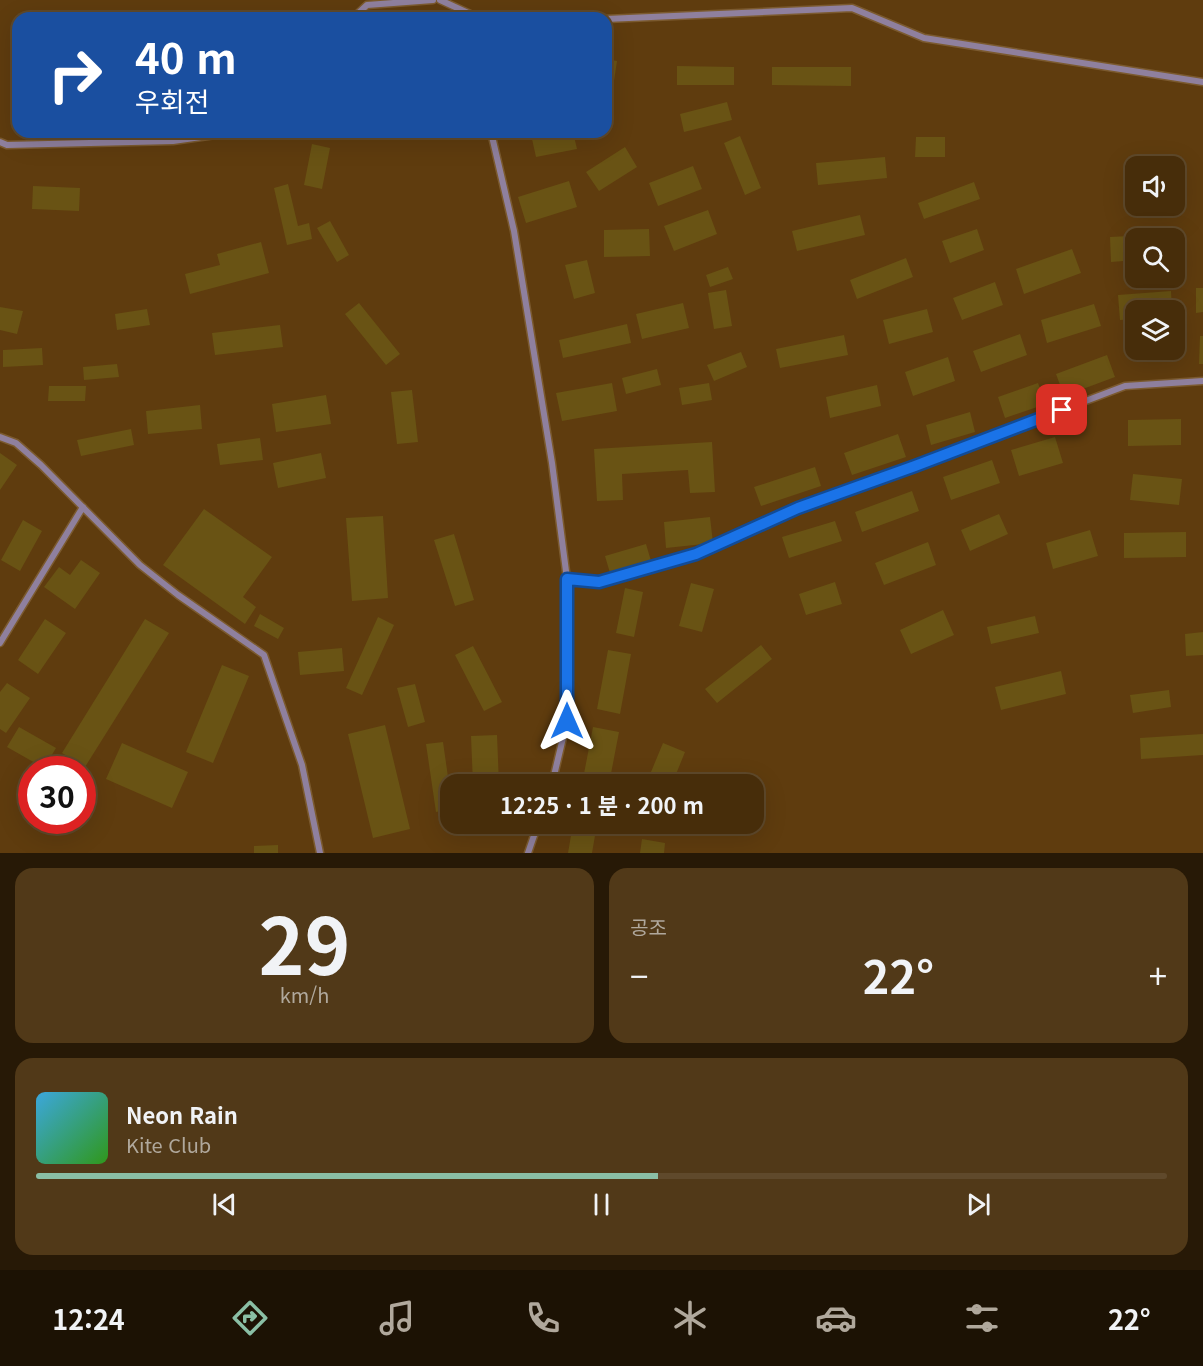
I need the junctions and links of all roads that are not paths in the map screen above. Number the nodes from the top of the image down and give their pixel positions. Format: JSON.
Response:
{"nodes":[{"id":1,"x":433,"y":0,"type":"edge"},
{"id":2,"x":440,"y":0,"type":"edge"},
{"id":3,"x":854,"y":0,"type":"edge"},
{"id":4,"x":852,"y":8,"type":"junction"},
{"id":5,"x":359,"y":12,"type":"edge"},
{"id":6,"x":466,"y":12,"type":"edge"},
{"id":7,"x":612,"y":19,"type":"edge"},
{"id":8,"x":1203,"y":82,"type":"edge"},
{"id":9,"x":194,"y":138,"type":"edge"},
{"id":10,"x":492,"y":138,"type":"edge"},
{"id":11,"x":0,"y":142,"type":"edge"},
{"id":12,"x":1203,"y":381,"type":"edge"},
{"id":13,"x":0,"y":437,"type":"edge"},
{"id":14,"x":83,"y":507,"type":"junction"},
{"id":15,"x":567,"y":579,"type":"junction"},
{"id":16,"x":0,"y":643,"type":"edge"},
{"id":17,"x":554,"y":774,"type":"edge"},
{"id":18,"x":535,"y":834,"type":"edge"},
{"id":19,"x":320,"y":853,"type":"edge"},
{"id":20,"x":528,"y":853,"type":"edge"}],
"edges":[{"from":1,"to":5,"type":"street"},
{"from":2,"to":6,"type":"street"},
{"from":3,"to":4,"type":"street"},
{"from":4,"to":7,"type":"street"},
{"from":4,"to":8,"type":"street"},
{"from":9,"to":11,"type":"street"},
{"from":10,"to":15,"type":"street"},
{"from":12,"to":15,"type":"street"},
{"from":13,"to":14,"type":"street"},
{"from":14,"to":16,"type":"street"},
{"from":14,"to":19,"type":"street"},
{"from":15,"to":17,"type":"street"},
{"from":18,"to":20,"type":"street"}]}
